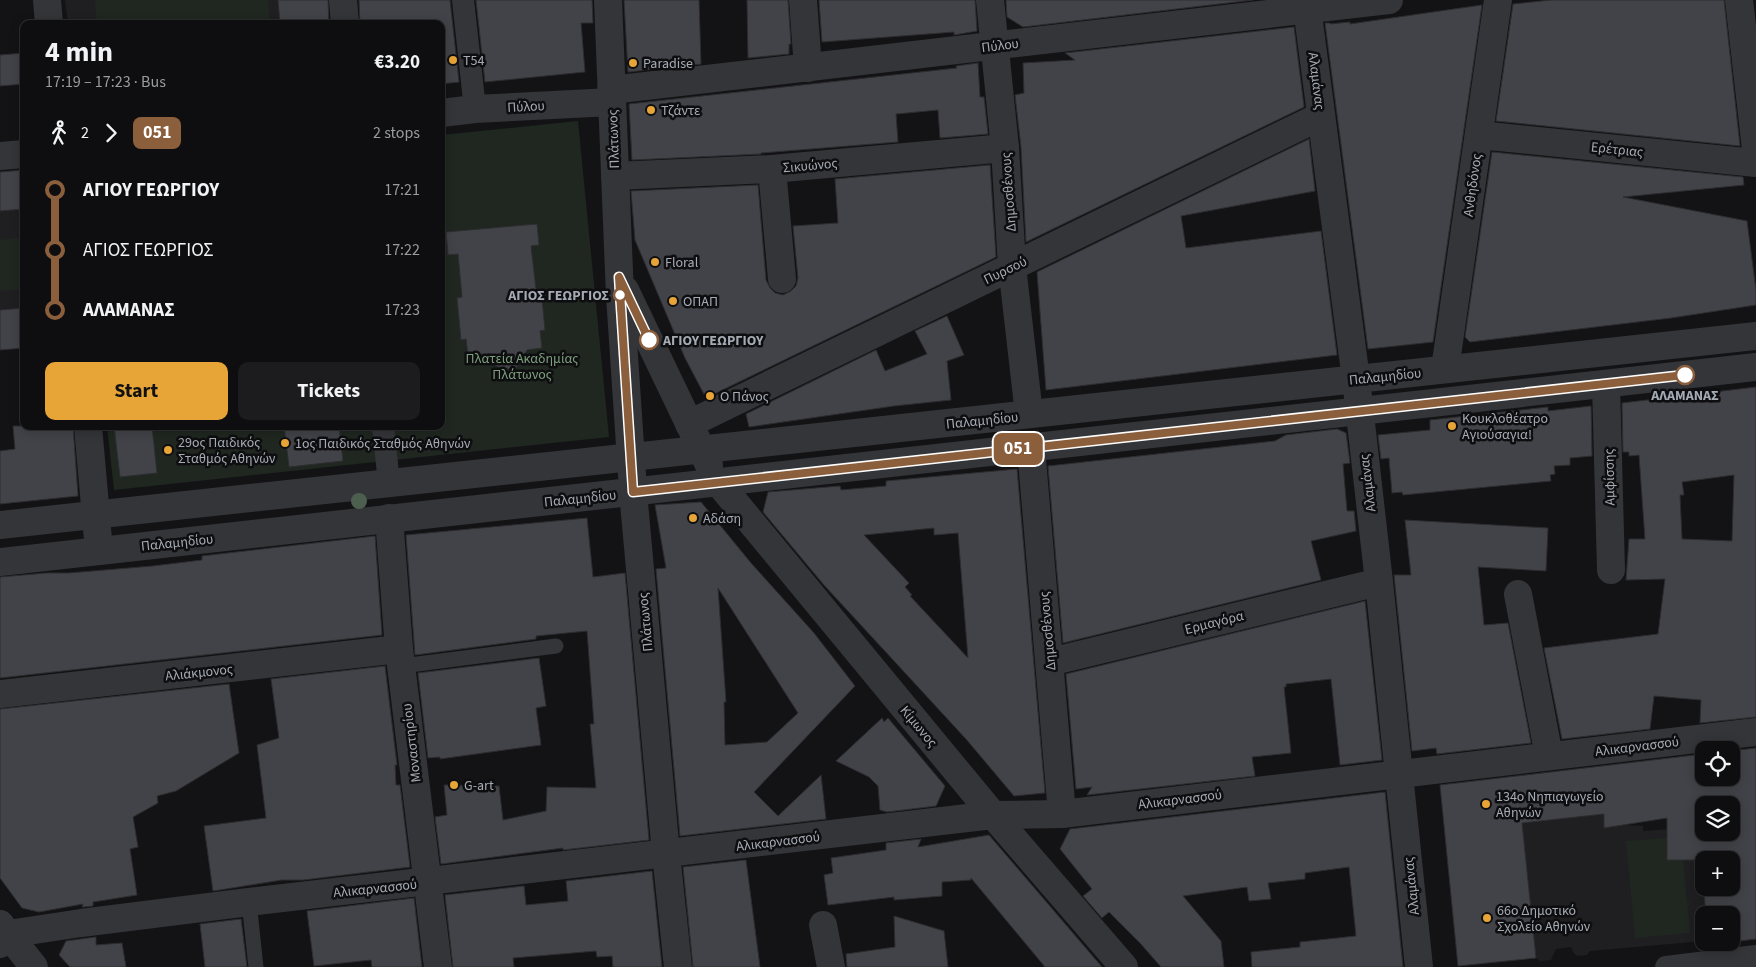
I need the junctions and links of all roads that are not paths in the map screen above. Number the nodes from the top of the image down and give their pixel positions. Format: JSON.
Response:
{"nodes":[{"id":1,"x":47,"y":0,"type":"edge"},
{"id":2,"x":343,"y":0,"type":"edge"},
{"id":3,"x":463,"y":0,"type":"edge"},
{"id":4,"x":608,"y":0,"type":"edge"},
{"id":5,"x":803,"y":0,"type":"edge"},
{"id":6,"x":990,"y":0,"type":"edge"},
{"id":7,"x":1390,"y":0,"type":"edge"},
{"id":8,"x":1498,"y":0,"type":"edge"},
{"id":9,"x":1739,"y":0,"type":"edge"},
{"id":10,"x":1307,"y":5,"type":"edge"},
{"id":11,"x":49,"y":20,"type":"edge"},
{"id":12,"x":345,"y":20,"type":"edge"},
{"id":13,"x":995,"y":46,"type":"junction"},
{"id":14,"x":808,"y":68,"type":"junction"},
{"id":15,"x":612,"y":96,"type":"junction"},
{"id":16,"x":475,"y":109,"type":"junction"},
{"id":17,"x":445,"y":113,"type":"edge"},
{"id":18,"x":1321,"y":116,"type":"junction"},
{"id":19,"x":1479,"y":135,"type":"junction"},
{"id":20,"x":1005,"y":148,"type":"junction"},
{"id":21,"x":1756,"y":149,"type":"edge"},
{"id":22,"x":20,"y":154,"type":"edge"},
{"id":23,"x":0,"y":156,"type":"edge"},
{"id":24,"x":1756,"y":163,"type":"edge"},
{"id":25,"x":772,"y":169,"type":"junction"},
{"id":26,"x":615,"y":176,"type":"junction"},
{"id":27,"x":1012,"y":266,"type":"junction"},
{"id":28,"x":619,"y":277,"type":"junction"},
{"id":29,"x":782,"y":279,"type":"dead end"},
{"id":30,"x":1756,"y":336,"type":"edge"},
{"id":31,"x":1756,"y":367,"type":"edge"},
{"id":32,"x":1445,"y":370,"type":"junction"},
{"id":33,"x":1356,"y":379,"type":"junction"},
{"id":34,"x":1606,"y":384,"type":"junction"},
{"id":35,"x":1359,"y":411,"type":"junction"},
{"id":36,"x":1029,"y":414,"type":"junction"},
{"id":37,"x":689,"y":424,"type":"junction"},
{"id":38,"x":88,"y":430,"type":"edge"},
{"id":39,"x":383,"y":430,"type":"edge"},
{"id":40,"x":1031,"y":448,"type":"junction"},
{"id":41,"x":702,"y":450,"type":"junction"},
{"id":42,"x":630,"y":457,"type":"junction"},
{"id":43,"x":718,"y":482,"type":"junction"},
{"id":44,"x":389,"y":483,"type":"junction"},
{"id":45,"x":633,"y":492,"type":"junction"},
{"id":46,"x":96,"y":515,"type":"junction"},
{"id":47,"x":389,"y":518,"type":"junction"},
{"id":48,"x":0,"y":525,"type":"edge"},
{"id":49,"x":99,"y":551,"type":"junction"},
{"id":50,"x":0,"y":562,"type":"edge"},
{"id":51,"x":1611,"y":570,"type":"dead end"},
{"id":52,"x":1379,"y":582,"type":"junction"},
{"id":53,"x":1518,"y":594,"type":"dead end"},
{"id":54,"x":556,"y":646,"type":"dead end"},
{"id":55,"x":400,"y":658,"type":"junction"},
{"id":56,"x":1050,"y":662,"type":"junction"},
{"id":57,"x":0,"y":694,"type":"edge"},
{"id":58,"x":1756,"y":732,"type":"edge"},
{"id":59,"x":1549,"y":756,"type":"junction"},
{"id":60,"x":1399,"y":773,"type":"junction"},
{"id":61,"x":1062,"y":814,"type":"junction"},
{"id":62,"x":993,"y":815,"type":"junction"},
{"id":63,"x":666,"y":854,"type":"junction"},
{"id":64,"x":427,"y":882,"type":"junction"},
{"id":65,"x":249,"y":902,"type":"junction"},
{"id":66,"x":823,"y":925,"type":"dead end"},
{"id":67,"x":2,"y":934,"type":"edge"},
{"id":68,"x":1756,"y":956,"type":"edge"},
{"id":69,"x":34,"y":967,"type":"edge"},
{"id":70,"x":256,"y":967,"type":"edge"},
{"id":71,"x":438,"y":967,"type":"edge"},
{"id":72,"x":678,"y":967,"type":"edge"},
{"id":73,"x":831,"y":967,"type":"edge"},
{"id":74,"x":1124,"y":967,"type":"edge"},
{"id":75,"x":1419,"y":967,"type":"edge"},
{"id":76,"x":1666,"y":967,"type":"edge"}],
"edges":[{"from":1,"to":11,"type":"street"},
{"from":2,"to":12,"type":"street"},
{"from":3,"to":16,"type":"street"},
{"from":4,"to":15,"type":"street","name":"Πλάτωνος"},
{"from":5,"to":14,"type":"street"},
{"from":6,"to":13,"type":"street","name":"Δημοσθένους"},
{"from":7,"to":10,"type":"street","name":"Πύλου"},
{"from":8,"to":19,"type":"street","name":"Ανθηδόνος"},
{"from":9,"to":21,"type":"street"},
{"from":10,"to":13,"type":"street","name":"Πύλου"},
{"from":10,"to":18,"type":"street","name":"Αλαμάνας"},
{"from":13,"to":14,"type":"street","name":"Πύλου"},
{"from":13,"to":20,"type":"street","name":"Δημοσθένους"},
{"from":14,"to":15,"type":"street","name":"Πύλου"},
{"from":15,"to":16,"type":"street","name":"Πύλου"},
{"from":15,"to":26,"type":"street","name":"Πλάτωνος"},
{"from":16,"to":17,"type":"street","name":"Πύλου"},
{"from":18,"to":27,"type":"street","name":"Πυρσού"},
{"from":18,"to":33,"type":"street","name":"Αλαμάνας"},
{"from":19,"to":24,"type":"street","name":"Ερέτριας"},
{"from":19,"to":32,"type":"street","name":"Ανθηδόνος"},
{"from":20,"to":25,"type":"street","name":"Σικυώνος"},
{"from":20,"to":27,"type":"street","name":"Δημοσθένους"},
{"from":22,"to":23,"type":"street"},
{"from":25,"to":26,"type":"street","name":"Σικυώνος"},
{"from":25,"to":29,"type":"street"},
{"from":26,"to":28,"type":"street","name":"Πλάτωνος"},
{"from":27,"to":36,"type":"street","name":"Δημοσθένους"},
{"from":27,"to":37,"type":"street","name":"Πυρσού"},
{"from":28,"to":37,"type":"street","name":"Πλάτωνος"},
{"from":28,"to":42,"type":"street","name":"Πλάτωνος"},
{"from":30,"to":32,"type":"street","name":"Παλαμηδίου"},
{"from":31,"to":34,"type":"street","name":"Παλαμηδίου"},
{"from":32,"to":33,"type":"street","name":"Παλαμηδίου"},
{"from":33,"to":35,"type":"street","name":"Αλαμάνας"},
{"from":33,"to":36,"type":"street","name":"Παλαμηδίου"},
{"from":34,"to":35,"type":"street","name":"Παλαμηδίου"},
{"from":34,"to":51,"type":"street","name":"Αμφίσσης"},
{"from":35,"to":40,"type":"street","name":"Παλαμηδίου"},
{"from":35,"to":52,"type":"street","name":"Αλαμάνας"},
{"from":36,"to":41,"type":"street","name":"Παλαμηδίου"},
{"from":37,"to":41,"type":"street","name":"Πλάτωνος"},
{"from":38,"to":46,"type":"street"},
{"from":39,"to":44,"type":"street"},
{"from":40,"to":43,"type":"street","name":"Παλαμηδίου"},
{"from":40,"to":56,"type":"street","name":"Δημοσθένους"},
{"from":41,"to":42,"type":"street","name":"Παλαμηδίου"},
{"from":41,"to":43,"type":"street","name":"Πλάτωνος"},
{"from":42,"to":44,"type":"street","name":"Παλαμηδίου"},
{"from":42,"to":45,"type":"street","name":"Πλάτωνος"},
{"from":43,"to":45,"type":"street","name":"Παλαμηδίου"},
{"from":43,"to":62,"type":"street","name":"Κίμωνος"},
{"from":44,"to":46,"type":"street","name":"Παλαμηδίου"},
{"from":45,"to":47,"type":"street","name":"Παλαμηδίου"},
{"from":45,"to":63,"type":"street","name":"Πλάτωνος"},
{"from":46,"to":48,"type":"street","name":"Παλαμηδίου"},
{"from":46,"to":49,"type":"street"},
{"from":47,"to":49,"type":"street","name":"Παλαμηδίου"},
{"from":47,"to":55,"type":"street","name":"Μοναστηρίου"},
{"from":49,"to":50,"type":"street","name":"Παλαμηδίου"},
{"from":52,"to":56,"type":"street","name":"Ερμαγόρα"},
{"from":52,"to":60,"type":"street","name":"Αλαμάνας"},
{"from":53,"to":59,"type":"street"},
{"from":54,"to":55,"type":"lane","name":"Αλιάκμονος"},
{"from":55,"to":57,"type":"street","name":"Αλιάκμονος"},
{"from":55,"to":64,"type":"street","name":"Μοναστηρίου"},
{"from":56,"to":61,"type":"street","name":"Δημοσθένους"},
{"from":58,"to":59,"type":"street","name":"Αλικαρνασσού"},
{"from":59,"to":60,"type":"street","name":"Αλικαρνασσού"},
{"from":60,"to":61,"type":"street","name":"Αλικαρνασσού"},
{"from":60,"to":75,"type":"street","name":"Αλαμάνας"},
{"from":61,"to":62,"type":"street","name":"Αλικαρνασσού"},
{"from":62,"to":63,"type":"street","name":"Αλικαρνασσού"},
{"from":62,"to":74,"type":"street","name":"Κίμωνος"},
{"from":63,"to":64,"type":"street","name":"Αλικαρνασσού"},
{"from":63,"to":72,"type":"street","name":"Πλάτωνος"},
{"from":64,"to":65,"type":"street","name":"Αλικαρνασσού"},
{"from":64,"to":71,"type":"street","name":"Μοναστηρίου"},
{"from":65,"to":67,"type":"street","name":"Αλικαρνασσού"},
{"from":65,"to":70,"type":"lane"},
{"from":66,"to":73,"type":"street"},
{"from":67,"to":69,"type":"street"},
{"from":68,"to":76,"type":"street"}]}
